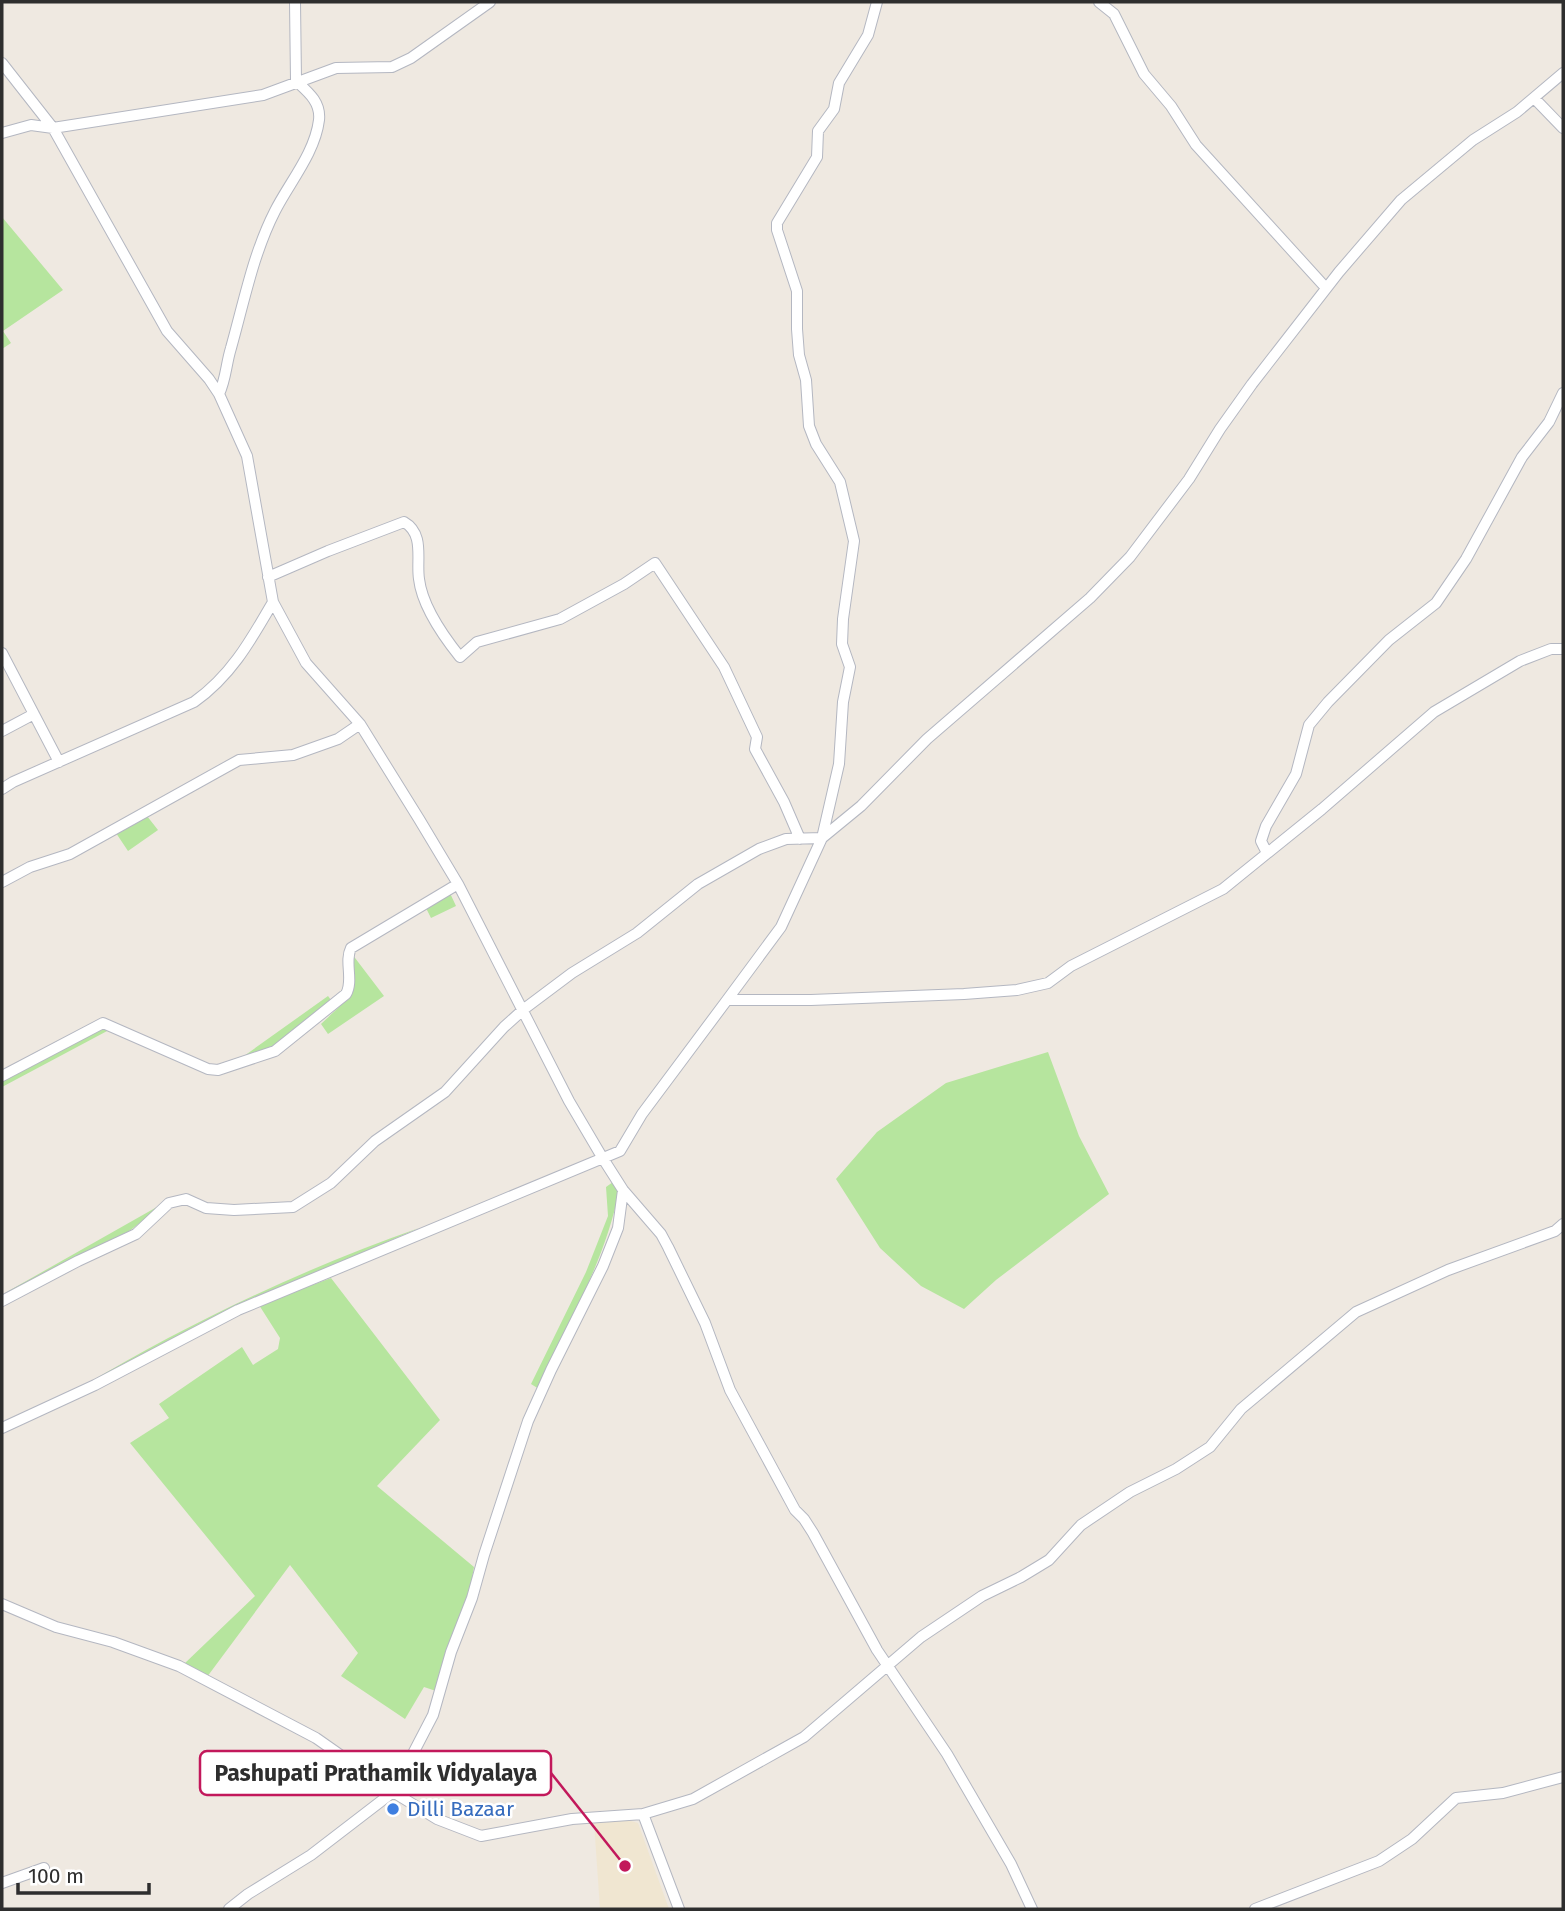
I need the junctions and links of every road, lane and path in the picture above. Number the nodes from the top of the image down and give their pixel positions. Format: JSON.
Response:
{"nodes":[{"id":1,"x":295,"y":2,"type":"edge"},
{"id":2,"x":490,"y":2,"type":"edge"},
{"id":3,"x":877,"y":2,"type":"edge"},
{"id":4,"x":1099,"y":2,"type":"edge"},
{"id":5,"x":2,"y":63,"type":"edge"},
{"id":6,"x":1563,"y":73,"type":"edge"},
{"id":7,"x":296,"y":81,"type":"junction"},
{"id":8,"x":1534,"y":98,"type":"junction"},
{"id":9,"x":53,"y":128,"type":"junction"},
{"id":10,"x":1563,"y":128,"type":"edge"},
{"id":11,"x":2,"y":132,"type":"edge"},
{"id":12,"x":1326,"y":288,"type":"junction"},
{"id":13,"x":1563,"y":393,"type":"edge"},
{"id":14,"x":219,"y":394,"type":"junction"},
{"id":15,"x":268,"y":577,"type":"junction"},
{"id":16,"x":273,"y":602,"type":"junction"},
{"id":17,"x":1563,"y":649,"type":"edge"},
{"id":18,"x":2,"y":653,"type":"edge"},
{"id":19,"x":5,"y":669,"type":"edge"},
{"id":20,"x":34,"y":715,"type":"junction"},
{"id":21,"x":360,"y":724,"type":"junction"},
{"id":22,"x":2,"y":731,"type":"edge"},
{"id":23,"x":59,"y":762,"type":"junction"},
{"id":24,"x":2,"y":789,"type":"edge"},
{"id":25,"x":822,"y":838,"type":"junction"},
{"id":26,"x":800,"y":839,"type":"junction"},
{"id":27,"x":1267,"y":853,"type":"junction"},
{"id":28,"x":2,"y":881,"type":"edge"},
{"id":29,"x":458,"y":884,"type":"junction"},
{"id":30,"x":727,"y":1000,"type":"junction"},
{"id":31,"x":524,"y":1009,"type":"junction"},
{"id":32,"x":2,"y":1076,"type":"edge"},
{"id":33,"x":602,"y":1157,"type":"junction"},
{"id":34,"x":623,"y":1190,"type":"junction"},
{"id":35,"x":1563,"y":1224,"type":"edge"},
{"id":36,"x":2,"y":1301,"type":"edge"},
{"id":37,"x":2,"y":1428,"type":"edge"},
{"id":38,"x":2,"y":1604,"type":"edge"},
{"id":39,"x":888,"y":1666,"type":"junction"},
{"id":40,"x":1563,"y":1777,"type":"edge"},
{"id":41,"x":393,"y":1792,"type":"junction"},
{"id":42,"x":643,"y":1814,"type":"junction"},
{"id":43,"x":44,"y":1868,"type":"dead end"},
{"id":44,"x":2,"y":1882,"type":"edge"},
{"id":45,"x":229,"y":1909,"type":"edge"},
{"id":46,"x":679,"y":1909,"type":"edge"},
{"id":47,"x":1032,"y":1909,"type":"edge"},
{"id":48,"x":1255,"y":1909,"type":"edge"}],
"edges":[{"from":1,"to":7,"type":"street"},
{"from":2,"to":7,"type":"street"},
{"from":3,"to":25,"type":"street"},
{"from":4,"to":12,"type":"street"},
{"from":5,"to":9,"type":"street"},
{"from":6,"to":8,"type":"street"},
{"from":7,"to":9,"type":"street"},
{"from":7,"to":14,"type":"street"},
{"from":8,"to":10,"type":"street"},
{"from":8,"to":12,"type":"street"},
{"from":9,"to":11,"type":"street"},
{"from":9,"to":14,"type":"street"},
{"from":12,"to":25,"type":"street"},
{"from":13,"to":27,"type":"street"},
{"from":14,"to":15,"type":"street"},
{"from":15,"to":16,"type":"street"},
{"from":15,"to":26,"type":"street"},
{"from":16,"to":21,"type":"street"},
{"from":16,"to":23,"type":"street"},
{"from":17,"to":27,"type":"street"},
{"from":18,"to":19,"type":"street"},
{"from":19,"to":20,"type":"street"},
{"from":20,"to":22,"type":"street"},
{"from":20,"to":23,"type":"street"},
{"from":21,"to":28,"type":"street"},
{"from":21,"to":29,"type":"street"},
{"from":23,"to":24,"type":"street"},
{"from":25,"to":26,"type":"street"},
{"from":25,"to":30,"type":"street"},
{"from":26,"to":31,"type":"street"},
{"from":27,"to":30,"type":"street"},
{"from":29,"to":31,"type":"street"},
{"from":29,"to":32,"type":"street"},
{"from":30,"to":33,"type":"street"},
{"from":31,"to":33,"type":"street"},
{"from":31,"to":36,"type":"street"},
{"from":33,"to":34,"type":"street"},
{"from":33,"to":37,"type":"street"},
{"from":34,"to":39,"type":"street"},
{"from":34,"to":41,"type":"street"},
{"from":35,"to":39,"type":"street"},
{"from":38,"to":41,"type":"street"},
{"from":39,"to":42,"type":"street"},
{"from":39,"to":47,"type":"street"},
{"from":40,"to":48,"type":"street"},
{"from":41,"to":42,"type":"street"},
{"from":41,"to":45,"type":"street"},
{"from":42,"to":46,"type":"street"},
{"from":43,"to":44,"type":"street"}]}
